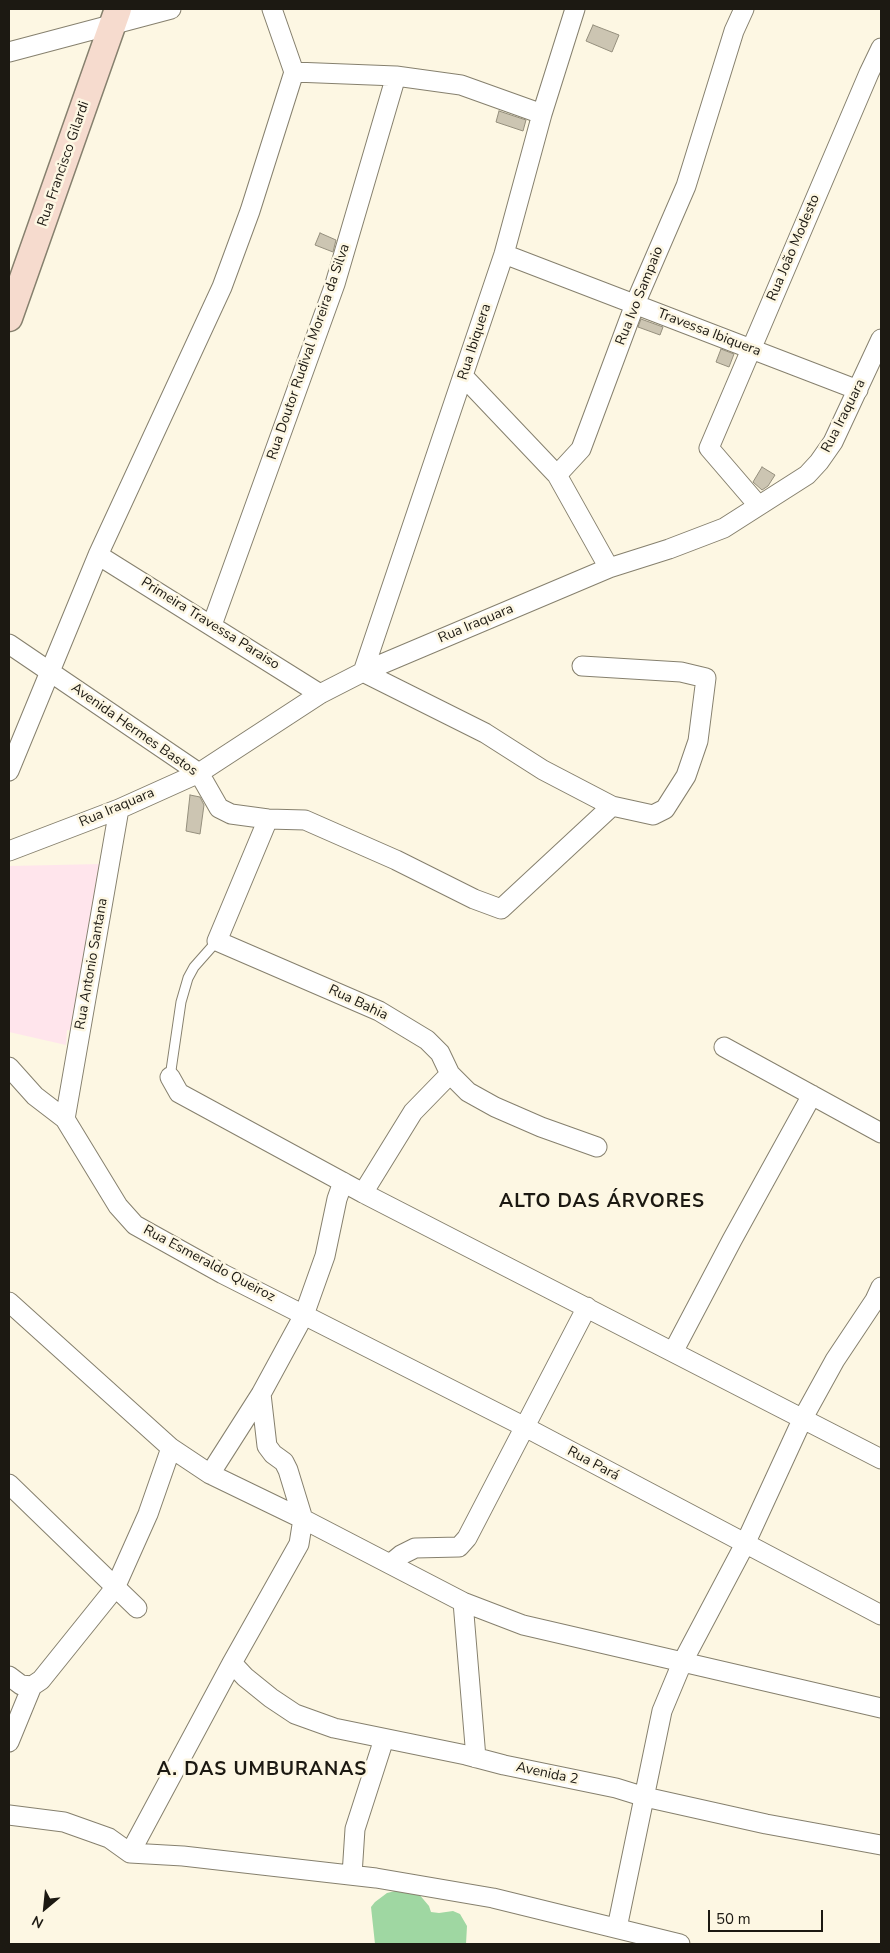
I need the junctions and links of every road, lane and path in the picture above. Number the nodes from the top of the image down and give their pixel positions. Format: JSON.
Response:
{"nodes":[{"id":1,"x":171,"y":9,"type":"edge"},
{"id":2,"x":272,"y":9,"type":"edge"},
{"id":3,"x":575,"y":9,"type":"edge"},
{"id":4,"x":744,"y":9,"type":"edge"},
{"id":5,"x":116,"y":17,"type":"edge"},
{"id":6,"x":881,"y":48,"type":"edge"},
{"id":7,"x":9,"y":52,"type":"edge"},
{"id":8,"x":294,"y":72,"type":"junction"},
{"id":9,"x":396,"y":76,"type":"junction"},
{"id":10,"x":542,"y":114,"type":"junction"},
{"id":11,"x":504,"y":254,"type":"junction"},
{"id":12,"x":635,"y":304,"type":"junction"},
{"id":13,"x":9,"y":318,"type":"edge"},
{"id":14,"x":881,"y":339,"type":"edge"},
{"id":15,"x":751,"y":349,"type":"junction"},
{"id":16,"x":463,"y":376,"type":"junction"},
{"id":17,"x":858,"y":390,"type":"junction"},
{"id":18,"x":557,"y":474,"type":"junction"},
{"id":19,"x":758,"y":505,"type":"junction"},
{"id":20,"x":98,"y":555,"type":"junction"},
{"id":21,"x":609,"y":568,"type":"junction"},
{"id":22,"x":212,"y":625,"type":"junction"},
{"id":23,"x":9,"y":644,"type":"edge"},
{"id":24,"x":582,"y":666,"type":"dead end"},
{"id":25,"x":49,"y":672,"type":"junction"},
{"id":26,"x":363,"y":672,"type":"junction"},
{"id":27,"x":320,"y":694,"type":"junction"},
{"id":28,"x":9,"y":771,"type":"edge"},
{"id":29,"x":199,"y":772,"type":"junction"},
{"id":30,"x":612,"y":806,"type":"junction"},
{"id":31,"x":119,"y":809,"type":"junction"},
{"id":32,"x":268,"y":819,"type":"junction"},
{"id":33,"x":9,"y":851,"type":"edge"},
{"id":34,"x":217,"y":941,"type":"junction"},
{"id":35,"x":724,"y":1047,"type":"dead end"},
{"id":36,"x":9,"y":1067,"type":"edge"},
{"id":37,"x":450,"y":1074,"type":"junction"},
{"id":38,"x":170,"y":1077,"type":"joint"},
{"id":39,"x":812,"y":1095,"type":"junction"},
{"id":40,"x":65,"y":1119,"type":"junction"},
{"id":41,"x":881,"y":1132,"type":"edge"},
{"id":42,"x":597,"y":1147,"type":"dead end"},
{"id":43,"x":343,"y":1182,"type":"junction"},
{"id":44,"x":363,"y":1193,"type":"junction"},
{"id":45,"x":879,"y":1297,"type":"edge"},
{"id":46,"x":9,"y":1302,"type":"edge"},
{"id":47,"x":587,"y":1307,"type":"junction"},
{"id":48,"x":304,"y":1315,"type":"junction"},
{"id":49,"x":673,"y":1352,"type":"junction"},
{"id":50,"x":261,"y":1394,"type":"junction"},
{"id":51,"x":803,"y":1418,"type":"junction"},
{"id":52,"x":525,"y":1428,"type":"junction"},
{"id":53,"x":171,"y":1448,"type":"junction"},
{"id":54,"x":881,"y":1459,"type":"edge"},
{"id":55,"x":210,"y":1474,"type":"junction"},
{"id":56,"x":9,"y":1484,"type":"edge"},
{"id":57,"x":303,"y":1518,"type":"junction"},
{"id":58,"x":745,"y":1544,"type":"junction"},
{"id":59,"x":390,"y":1564,"type":"junction"},
{"id":60,"x":114,"y":1588,"type":"junction"},
{"id":61,"x":463,"y":1602,"type":"junction"},
{"id":62,"x":137,"y":1608,"type":"dead end"},
{"id":63,"x":881,"y":1615,"type":"edge"},
{"id":64,"x":232,"y":1663,"type":"junction"},
{"id":65,"x":682,"y":1663,"type":"junction"},
{"id":66,"x":9,"y":1676,"type":"edge"},
{"id":67,"x":32,"y":1686,"type":"junction"},
{"id":68,"x":881,"y":1708,"type":"edge"},
{"id":69,"x":384,"y":1739,"type":"junction"},
{"id":70,"x":9,"y":1742,"type":"edge"},
{"id":71,"x":476,"y":1758,"type":"junction"},
{"id":72,"x":645,"y":1797,"type":"junction"},
{"id":73,"x":9,"y":1815,"type":"edge"},
{"id":74,"x":881,"y":1845,"type":"edge"},
{"id":75,"x":130,"y":1853,"type":"junction"},
{"id":76,"x":352,"y":1875,"type":"junction"},
{"id":77,"x":617,"y":1928,"type":"junction"},
{"id":78,"x":680,"y":1944,"type":"edge"}],
"edges":[{"from":1,"to":5,"type":"street"},
{"from":2,"to":8,"type":"street"},
{"from":3,"to":10,"type":"street","name":"Rua Ibiquera"},
{"from":4,"to":12,"type":"street","name":"Rua Ivo Sampaio"},
{"from":5,"to":7,"type":"street"},
{"from":5,"to":13,"type":"street","name":"Rua Francisco Gilardi"},
{"from":6,"to":15,"type":"street","name":"Rua João Modesto"},
{"from":8,"to":9,"type":"street"},
{"from":8,"to":20,"type":"street"},
{"from":9,"to":10,"type":"street"},
{"from":9,"to":22,"type":"street","name":"Rua Doutor Rudival Moreira da Silva"},
{"from":10,"to":11,"type":"street","name":"Rua Ibiquera"},
{"from":11,"to":12,"type":"street","name":"Travessa Ibiquera"},
{"from":11,"to":16,"type":"street","name":"Rua Ibiquera"},
{"from":12,"to":15,"type":"street","name":"Travessa Ibiquera"},
{"from":12,"to":18,"type":"street","name":"Rua Ivo Sampaio"},
{"from":14,"to":17,"type":"street","name":"Rua Iraquara"},
{"from":15,"to":17,"type":"street","name":"Travessa Ibiquera"},
{"from":15,"to":19,"type":"street","name":"Rua João Modesto"},
{"from":16,"to":18,"type":"street"},
{"from":16,"to":26,"type":"street","name":"Rua Ibiquera"},
{"from":17,"to":19,"type":"street","name":"Rua Iraquara"},
{"from":18,"to":21,"type":"street"},
{"from":19,"to":21,"type":"street","name":"Rua Iraquara"},
{"from":20,"to":22,"type":"street","name":"Primeira Travessa Paraiso"},
{"from":20,"to":25,"type":"street"},
{"from":21,"to":26,"type":"street","name":"Rua Iraquara"},
{"from":22,"to":27,"type":"street","name":"Primeira Travessa Paraiso"},
{"from":23,"to":25,"type":"street","name":"Avenida Hermes Bastos"},
{"from":24,"to":30,"type":"street"},
{"from":25,"to":28,"type":"street"},
{"from":25,"to":29,"type":"street","name":"Avenida Hermes Bastos"},
{"from":26,"to":27,"type":"street","name":"Rua Iraquara"},
{"from":26,"to":30,"type":"street"},
{"from":27,"to":29,"type":"street","name":"Rua Iraquara"},
{"from":29,"to":31,"type":"street","name":"Rua Iraquara"},
{"from":29,"to":32,"type":"street","name":"Avenida Hermes Bastos"},
{"from":30,"to":32,"type":"street","name":"Avenida Hermes Bastos"},
{"from":31,"to":33,"type":"street","name":"Rua Iraquara"},
{"from":31,"to":40,"type":"street","name":"Rua Antonio Santana"},
{"from":32,"to":34,"type":"street"},
{"from":34,"to":37,"type":"street","name":"Rua Bahia"},
{"from":34,"to":38,"type":"lane"},
{"from":35,"to":39,"type":"street"},
{"from":36,"to":40,"type":"street","name":"Rua Esmeraldo Queiroz"},
{"from":37,"to":42,"type":"street","name":"Rua Bahia"},
{"from":37,"to":44,"type":"street"},
{"from":38,"to":43,"type":"street"},
{"from":39,"to":41,"type":"street"},
{"from":39,"to":49,"type":"street"},
{"from":40,"to":48,"type":"street","name":"Rua Esmeraldo Queiroz"},
{"from":43,"to":44,"type":"street"},
{"from":43,"to":48,"type":"street"},
{"from":44,"to":47,"type":"street"},
{"from":45,"to":51,"type":"street"},
{"from":46,"to":53,"type":"street"},
{"from":47,"to":49,"type":"street"},
{"from":47,"to":52,"type":"street"},
{"from":48,"to":50,"type":"street"},
{"from":48,"to":52,"type":"street","name":"Rua Pará"},
{"from":49,"to":51,"type":"street"},
{"from":50,"to":55,"type":"street"},
{"from":50,"to":57,"type":"street"},
{"from":51,"to":54,"type":"street"},
{"from":51,"to":58,"type":"street"},
{"from":52,"to":58,"type":"street","name":"Rua Pará"},
{"from":52,"to":59,"type":"street"},
{"from":53,"to":55,"type":"street"},
{"from":53,"to":60,"type":"street"},
{"from":55,"to":57,"type":"street"},
{"from":56,"to":60,"type":"street"},
{"from":57,"to":59,"type":"street"},
{"from":57,"to":64,"type":"street"},
{"from":58,"to":63,"type":"street","name":"Rua Pará"},
{"from":58,"to":65,"type":"street"},
{"from":59,"to":61,"type":"street"},
{"from":60,"to":62,"type":"street"},
{"from":60,"to":67,"type":"street"},
{"from":61,"to":65,"type":"street"},
{"from":61,"to":71,"type":"street"},
{"from":64,"to":69,"type":"street","name":"Avenida 2"},
{"from":64,"to":75,"type":"street"},
{"from":65,"to":68,"type":"street"},
{"from":65,"to":72,"type":"street"},
{"from":66,"to":67,"type":"street"},
{"from":67,"to":70,"type":"street"},
{"from":69,"to":71,"type":"street","name":"Avenida 2"},
{"from":69,"to":76,"type":"street"},
{"from":71,"to":72,"type":"street","name":"Avenida 2"},
{"from":72,"to":74,"type":"street","name":"Avenida 2"},
{"from":72,"to":77,"type":"street"},
{"from":73,"to":75,"type":"street"},
{"from":75,"to":76,"type":"street"},
{"from":76,"to":77,"type":"street"},
{"from":77,"to":78,"type":"street"}]}
